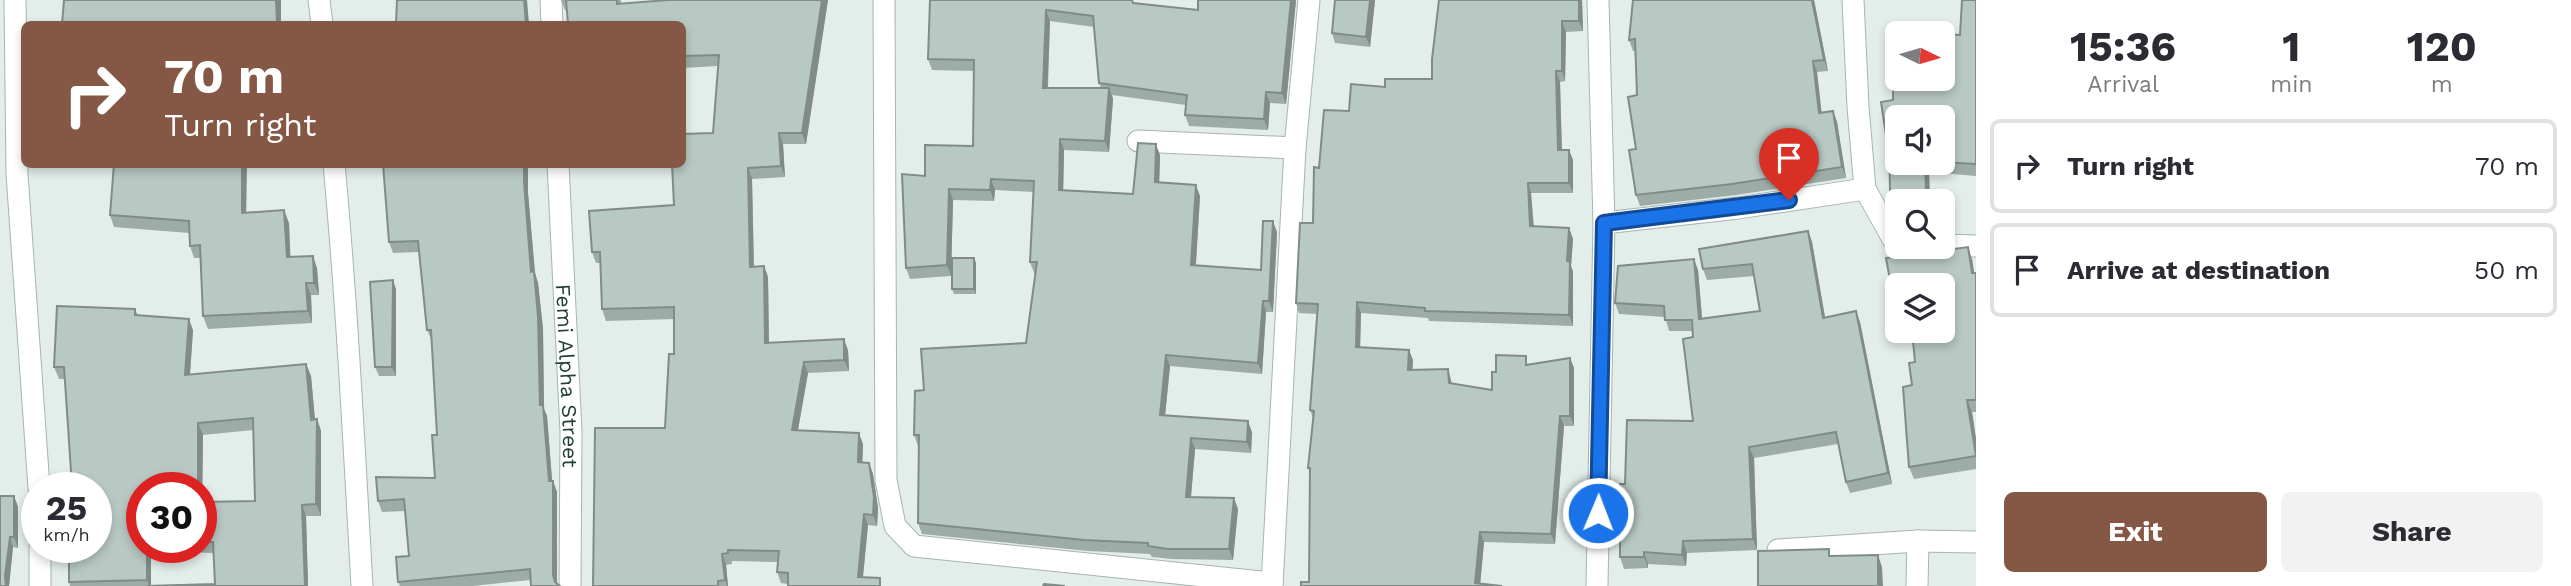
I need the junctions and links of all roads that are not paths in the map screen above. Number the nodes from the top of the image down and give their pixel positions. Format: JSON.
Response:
{"nodes":[{"id":1,"x":15,"y":0,"type":"edge"},
{"id":2,"x":319,"y":0,"type":"edge"},
{"id":3,"x":551,"y":0,"type":"edge"},
{"id":4,"x":884,"y":0,"type":"edge"},
{"id":5,"x":1308,"y":0,"type":"edge"},
{"id":6,"x":1598,"y":0,"type":"edge"},
{"id":7,"x":1853,"y":0,"type":"edge"},
{"id":8,"x":321,"y":21,"type":"edge"},
{"id":9,"x":552,"y":21,"type":"edge"},
{"id":10,"x":1138,"y":141,"type":"edge"},
{"id":11,"x":1295,"y":148,"type":"junction"},
{"id":12,"x":334,"y":168,"type":"edge"},
{"id":13,"x":558,"y":168,"type":"edge"},
{"id":14,"x":1865,"y":189,"type":"junction"},
{"id":15,"x":1604,"y":223,"type":"junction"},
{"id":16,"x":1885,"y":227,"type":"edge"},
{"id":17,"x":1955,"y":245,"type":"edge"},
{"id":18,"x":1976,"y":246,"type":"edge"},
{"id":19,"x":38,"y":472,"type":"edge"},
{"id":20,"x":1917,"y":541,"type":"junction"},
{"id":21,"x":1976,"y":542,"type":"edge"},
{"id":22,"x":1778,"y":550,"type":"edge"},
{"id":23,"x":40,"y":563,"type":"edge"},
{"id":24,"x":1272,"y":585,"type":"edge"},
{"id":25,"x":40,"y":586,"type":"edge"},
{"id":26,"x":362,"y":586,"type":"edge"},
{"id":27,"x":570,"y":586,"type":"edge"},
{"id":28,"x":1597,"y":586,"type":"edge"},
{"id":29,"x":1917,"y":586,"type":"edge"}],
"edges":[{"from":1,"to":19,"type":"street"},
{"from":2,"to":8,"type":"street"},
{"from":3,"to":9,"type":"street"},
{"from":4,"to":24,"type":"street"},
{"from":5,"to":11,"type":"street"},
{"from":6,"to":15,"type":"street"},
{"from":7,"to":14,"type":"street"},
{"from":10,"to":11,"type":"street"},
{"from":11,"to":24,"type":"street"},
{"from":12,"to":26,"type":"street"},
{"from":13,"to":27,"type":"street","name":"Femi Alpha Street"},
{"from":14,"to":15,"type":"street"},
{"from":14,"to":16,"type":"street"},
{"from":15,"to":28,"type":"street"},
{"from":17,"to":18,"type":"street"},
{"from":20,"to":21,"type":"street"},
{"from":20,"to":22,"type":"street"},
{"from":20,"to":29,"type":"street"},
{"from":23,"to":25,"type":"street"}]}
